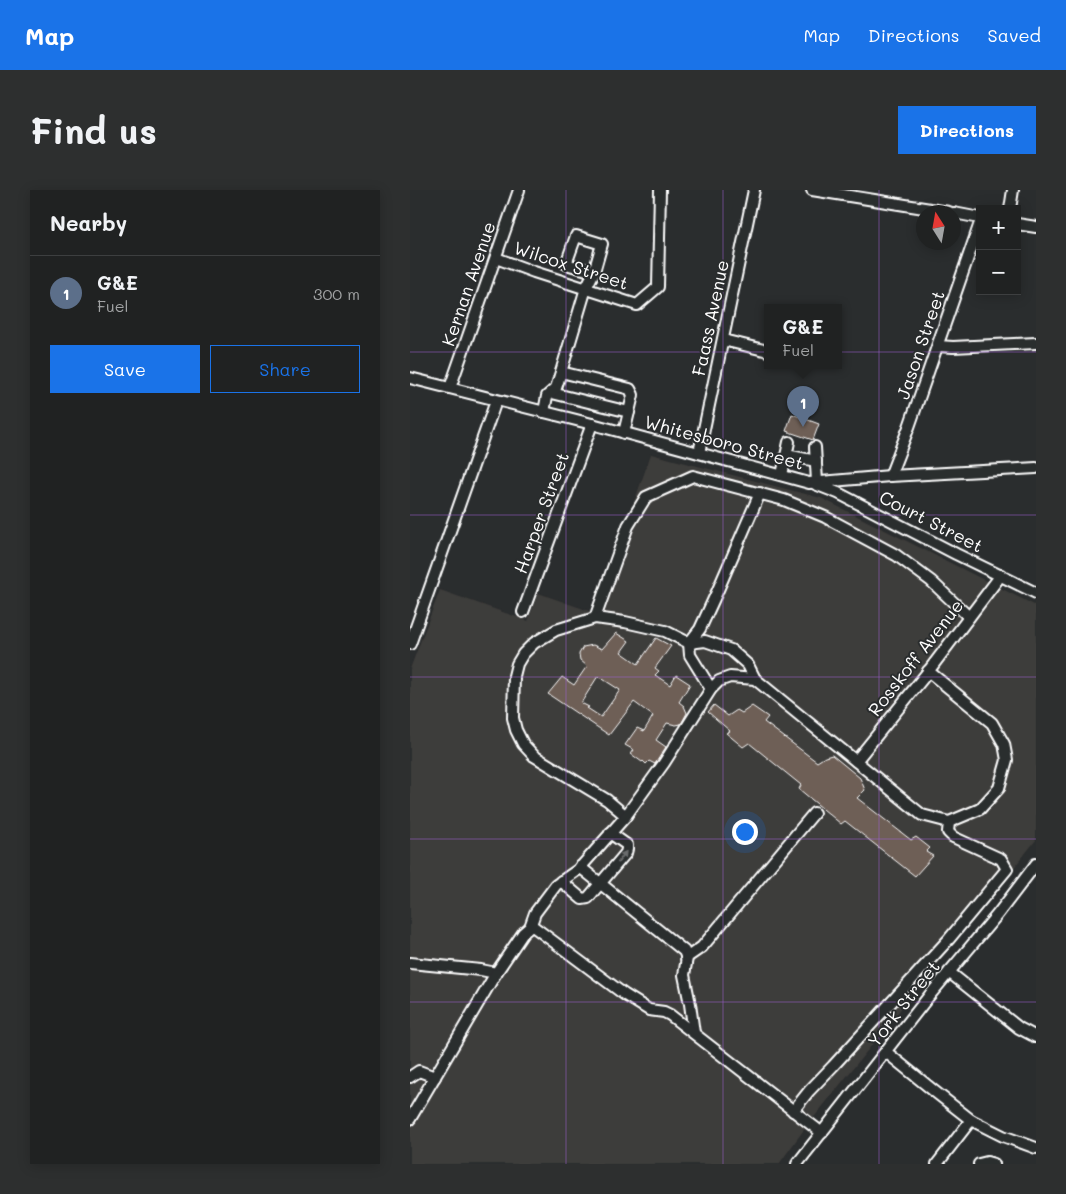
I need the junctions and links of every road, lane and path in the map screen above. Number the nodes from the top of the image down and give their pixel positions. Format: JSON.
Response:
{"nodes":[{"id":1,"x":520,"y":190,"type":"edge"},
{"id":2,"x":660,"y":190,"type":"edge"},
{"id":3,"x":754,"y":190,"type":"edge"},
{"id":4,"x":812,"y":190,"type":"edge"},
{"id":5,"x":1013,"y":190,"type":"edge"},
{"id":6,"x":1011,"y":205,"type":"edge"},
{"id":7,"x":916,"y":207,"type":"edge"},
{"id":8,"x":961,"y":214,"type":"edge"},
{"id":9,"x":976,"y":217,"type":"edge"},
{"id":10,"x":1021,"y":225,"type":"edge"},
{"id":11,"x":1036,"y":227,"type":"edge"},
{"id":12,"x":976,"y":235,"type":"edge"},
{"id":13,"x":496,"y":258,"type":"junction"},
{"id":14,"x":594,"y":272,"type":"dead end"},
{"id":15,"x":586,"y":288,"type":"junction"},
{"id":16,"x":723,"y":340,"type":"junction"},
{"id":17,"x":1036,"y":344,"type":"edge"},
{"id":18,"x":938,"y":346,"type":"junction"},
{"id":19,"x":764,"y":350,"type":"edge"},
{"id":20,"x":561,"y":372,"type":"junction"},
{"id":21,"x":410,"y":378,"type":"edge"},
{"id":22,"x":450,"y":388,"type":"junction"},
{"id":23,"x":552,"y":393,"type":"junction"},
{"id":24,"x":496,"y":401,"type":"junction"},
{"id":25,"x":544,"y":412,"type":"junction"},
{"id":26,"x":629,"y":412,"type":"junction"},
{"id":27,"x":592,"y":424,"type":"junction"},
{"id":28,"x":624,"y":433,"type":"junction"},
{"id":29,"x":699,"y":453,"type":"junction"},
{"id":30,"x":1036,"y":468,"type":"edge"},
{"id":31,"x":782,"y":476,"type":"junction"},
{"id":32,"x":890,"y":476,"type":"junction"},
{"id":33,"x":813,"y":482,"type":"junction"},
{"id":34,"x":760,"y":493,"type":"junction"},
{"id":35,"x":1001,"y":575,"type":"junction"},
{"id":36,"x":1036,"y":593,"type":"edge"},
{"id":37,"x":523,"y":612,"type":"dead end"},
{"id":38,"x":595,"y":618,"type":"junction"},
{"id":39,"x":969,"y":618,"type":"junction"},
{"id":40,"x":689,"y":643,"type":"junction"},
{"id":41,"x":410,"y":644,"type":"edge"},
{"id":42,"x":928,"y":671,"type":"junction"},
{"id":43,"x":756,"y":679,"type":"junction"},
{"id":44,"x":711,"y":690,"type":"junction"},
{"id":45,"x":856,"y":761,"type":"junction"},
{"id":46,"x":814,"y":813,"type":"dead end"},
{"id":47,"x":626,"y":816,"type":"junction"},
{"id":48,"x":949,"y":822,"type":"junction"},
{"id":49,"x":610,"y":833,"type":"junction"},
{"id":50,"x":1036,"y":864,"type":"edge"},
{"id":51,"x":580,"y":867,"type":"junction"},
{"id":52,"x":561,"y":881,"type":"junction"},
{"id":53,"x":600,"y":883,"type":"junction"},
{"id":54,"x":530,"y":927,"type":"junction"},
{"id":55,"x":686,"y":958,"type":"junction"},
{"id":56,"x":410,"y":963,"type":"edge"},
{"id":57,"x":949,"y":972,"type":"junction"},
{"id":58,"x":496,"y":973,"type":"junction"},
{"id":59,"x":694,"y":1033,"type":"junction"},
{"id":60,"x":1036,"y":1037,"type":"edge"},
{"id":61,"x":886,"y":1052,"type":"junction"},
{"id":62,"x":410,"y":1077,"type":"edge"},
{"id":63,"x":435,"y":1077,"type":"junction"},
{"id":64,"x":793,"y":1111,"type":"junction"},
{"id":65,"x":410,"y":1119,"type":"edge"},
{"id":66,"x":971,"y":1120,"type":"junction"},
{"id":67,"x":822,"y":1133,"type":"junction"},
{"id":68,"x":1036,"y":1148,"type":"edge"},
{"id":69,"x":797,"y":1164,"type":"edge"},
{"id":70,"x":937,"y":1164,"type":"edge"},
{"id":71,"x":979,"y":1164,"type":"edge"},
{"id":72,"x":994,"y":1164,"type":"edge"}],
"edges":[{"from":1,"to":13,"type":"street","name":"Kernan Avenue"},
{"from":2,"to":15,"type":"street","name":"Wilcox Street"},
{"from":3,"to":16,"type":"street","name":"Faass Avenue"},
{"from":4,"to":7,"type":"street"},
{"from":5,"to":6,"type":"street"},
{"from":8,"to":9,"type":"street"},
{"from":10,"to":11,"type":"street"},
{"from":12,"to":18,"type":"street","name":"Jason Street"},
{"from":13,"to":15,"type":"street","name":"Wilcox Street"},
{"from":13,"to":22,"type":"street","name":"Kernan Avenue"},
{"from":14,"to":15,"type":"street"},
{"from":15,"to":20,"type":"street"},
{"from":16,"to":19,"type":"street"},
{"from":16,"to":29,"type":"street","name":"Faass Avenue"},
{"from":17,"to":18,"type":"street"},
{"from":18,"to":32,"type":"street","name":"Jason Street"},
{"from":20,"to":23,"type":"street"},
{"from":20,"to":26,"type":"street"},
{"from":21,"to":22,"type":"street","name":"Whitesboro Street"},
{"from":22,"to":24,"type":"street","name":"Whitesboro Street"},
{"from":23,"to":25,"type":"street"},
{"from":23,"to":26,"type":"street"},
{"from":24,"to":25,"type":"street","name":"Whitesboro Street"},
{"from":24,"to":41,"type":"street"},
{"from":25,"to":27,"type":"street","name":"Whitesboro Street"},
{"from":26,"to":28,"type":"street"},
{"from":27,"to":28,"type":"street","name":"Whitesboro Street"},
{"from":27,"to":37,"type":"street","name":"Harper Street"},
{"from":28,"to":29,"type":"street","name":"Whitesboro Street"},
{"from":29,"to":31,"type":"street","name":"Whitesboro Street"},
{"from":30,"to":32,"type":"street","name":"Whitesboro Street"},
{"from":31,"to":33,"type":"street","name":"Whitesboro Street"},
{"from":31,"to":33,"type":"street"},
{"from":32,"to":33,"type":"street","name":"Whitesboro Street"},
{"from":33,"to":35,"type":"street","name":"Court Street"},
{"from":34,"to":38,"type":"street"},
{"from":34,"to":39,"type":"street"},
{"from":34,"to":40,"type":"street"},
{"from":35,"to":36,"type":"street","name":"Court Street"},
{"from":35,"to":39,"type":"street","name":"Rosskoff Avenue"},
{"from":38,"to":40,"type":"street"},
{"from":38,"to":47,"type":"street"},
{"from":39,"to":42,"type":"street","name":"Rosskoff Avenue"},
{"from":40,"to":43,"type":"street"},
{"from":40,"to":44,"type":"street"},
{"from":42,"to":45,"type":"street","name":"Rosskoff Avenue"},
{"from":42,"to":48,"type":"street"},
{"from":43,"to":44,"type":"street"},
{"from":43,"to":45,"type":"street"},
{"from":44,"to":47,"type":"street"},
{"from":45,"to":48,"type":"street"},
{"from":46,"to":55,"type":"street"},
{"from":47,"to":49,"type":"street"},
{"from":48,"to":64,"type":"street"},
{"from":49,"to":51,"type":"street"},
{"from":53,"to":49,"type":"street","one_way":true},
{"from":50,"to":57,"type":"street","name":"York Street"},
{"from":51,"to":52,"type":"street"},
{"from":51,"to":53,"type":"street"},
{"from":52,"to":53,"type":"street"},
{"from":52,"to":54,"type":"street"},
{"from":53,"to":55,"type":"street"},
{"from":54,"to":58,"type":"street"},
{"from":54,"to":59,"type":"street"},
{"from":55,"to":59,"type":"street"},
{"from":56,"to":58,"type":"street"},
{"from":57,"to":60,"type":"street"},
{"from":57,"to":61,"type":"street","name":"York Street"},
{"from":58,"to":63,"type":"street"},
{"from":59,"to":64,"type":"street"},
{"from":61,"to":66,"type":"street"},
{"from":61,"to":67,"type":"street","name":"York Street"},
{"from":62,"to":63,"type":"street"},
{"from":63,"to":65,"type":"street"},
{"from":64,"to":67,"type":"street"},
{"from":66,"to":68,"type":"street"},
{"from":66,"to":70,"type":"street"},
{"from":67,"to":69,"type":"street","name":"York Street"},
{"from":71,"to":72,"type":"street"}]}
